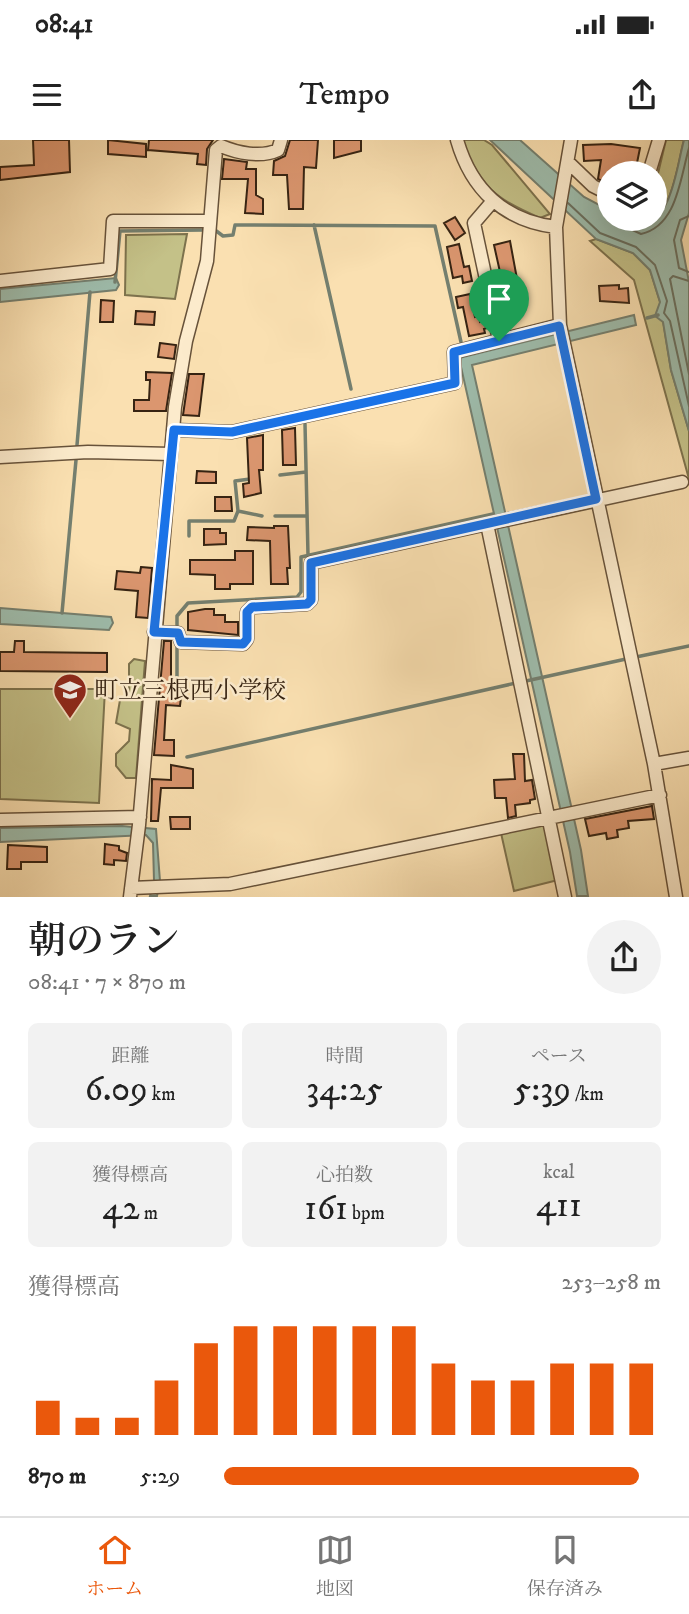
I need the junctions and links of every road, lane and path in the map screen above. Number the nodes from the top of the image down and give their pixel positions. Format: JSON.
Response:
{"nodes":[{"id":1,"x":281,"y":140,"type":"edge"},
{"id":2,"x":457,"y":140,"type":"edge"},
{"id":3,"x":570,"y":140,"type":"edge"},
{"id":4,"x":659,"y":140,"type":"edge"},
{"id":5,"x":217,"y":143,"type":"edge"},
{"id":6,"x":653,"y":161,"type":"edge"},
{"id":7,"x":569,"y":164,"type":"junction"},
{"id":8,"x":597,"y":188,"type":"edge"},
{"id":9,"x":492,"y":202,"type":"junction"},
{"id":10,"x":210,"y":221,"type":"junction"},
{"id":11,"x":556,"y":223,"type":"junction"},
{"id":12,"x":0,"y":281,"type":"edge"},
{"id":13,"x":560,"y":328,"type":"junction"},
{"id":14,"x":499,"y":341,"type":"junction"},
{"id":15,"x":174,"y":430,"type":"junction"},
{"id":16,"x":171,"y":454,"type":"junction"},
{"id":17,"x":0,"y":457,"type":"edge"},
{"id":18,"x":682,"y":482,"type":"dead end"},
{"id":19,"x":596,"y":499,"type":"junction"},
{"id":20,"x":490,"y":523,"type":"junction"},
{"id":21,"x":154,"y":632,"type":"junction"},
{"id":22,"x":689,"y":758,"type":"edge"},
{"id":23,"x":654,"y":764,"type":"junction"},
{"id":24,"x":660,"y":795,"type":"junction"},
{"id":25,"x":553,"y":817,"type":"junction"},
{"id":26,"x":0,"y":820,"type":"edge"},
{"id":27,"x":139,"y":826,"type":"junction"},
{"id":28,"x":131,"y":892,"type":"edge"},
{"id":29,"x":565,"y":897,"type":"edge"},
{"id":30,"x":676,"y":897,"type":"edge"}],
"edges":[{"from":1,"to":5,"type":"street"},
{"from":2,"to":9,"type":"street"},
{"from":3,"to":7,"type":"street"},
{"from":4,"to":6,"type":"street"},
{"from":5,"to":10,"type":"street"},
{"from":7,"to":8,"type":"street"},
{"from":7,"to":11,"type":"street"},
{"from":9,"to":11,"type":"street"},
{"from":9,"to":14,"type":"street"},
{"from":10,"to":12,"type":"street"},
{"from":10,"to":15,"type":"street"},
{"from":11,"to":13,"type":"street"},
{"from":13,"to":14,"type":"street"},
{"from":13,"to":19,"type":"street"},
{"from":14,"to":15,"type":"street"},
{"from":15,"to":16,"type":"street"},
{"from":16,"to":17,"type":"street"},
{"from":16,"to":21,"type":"street"},
{"from":18,"to":19,"type":"street"},
{"from":19,"to":20,"type":"street"},
{"from":19,"to":23,"type":"street"},
{"from":20,"to":21,"type":"street"},
{"from":20,"to":25,"type":"street"},
{"from":21,"to":27,"type":"street"},
{"from":22,"to":23,"type":"street"},
{"from":23,"to":24,"type":"street"},
{"from":24,"to":25,"type":"street"},
{"from":24,"to":30,"type":"street"},
{"from":25,"to":28,"type":"street"},
{"from":25,"to":29,"type":"street"},
{"from":26,"to":27,"type":"street"},
{"from":27,"to":28,"type":"street"}]}
